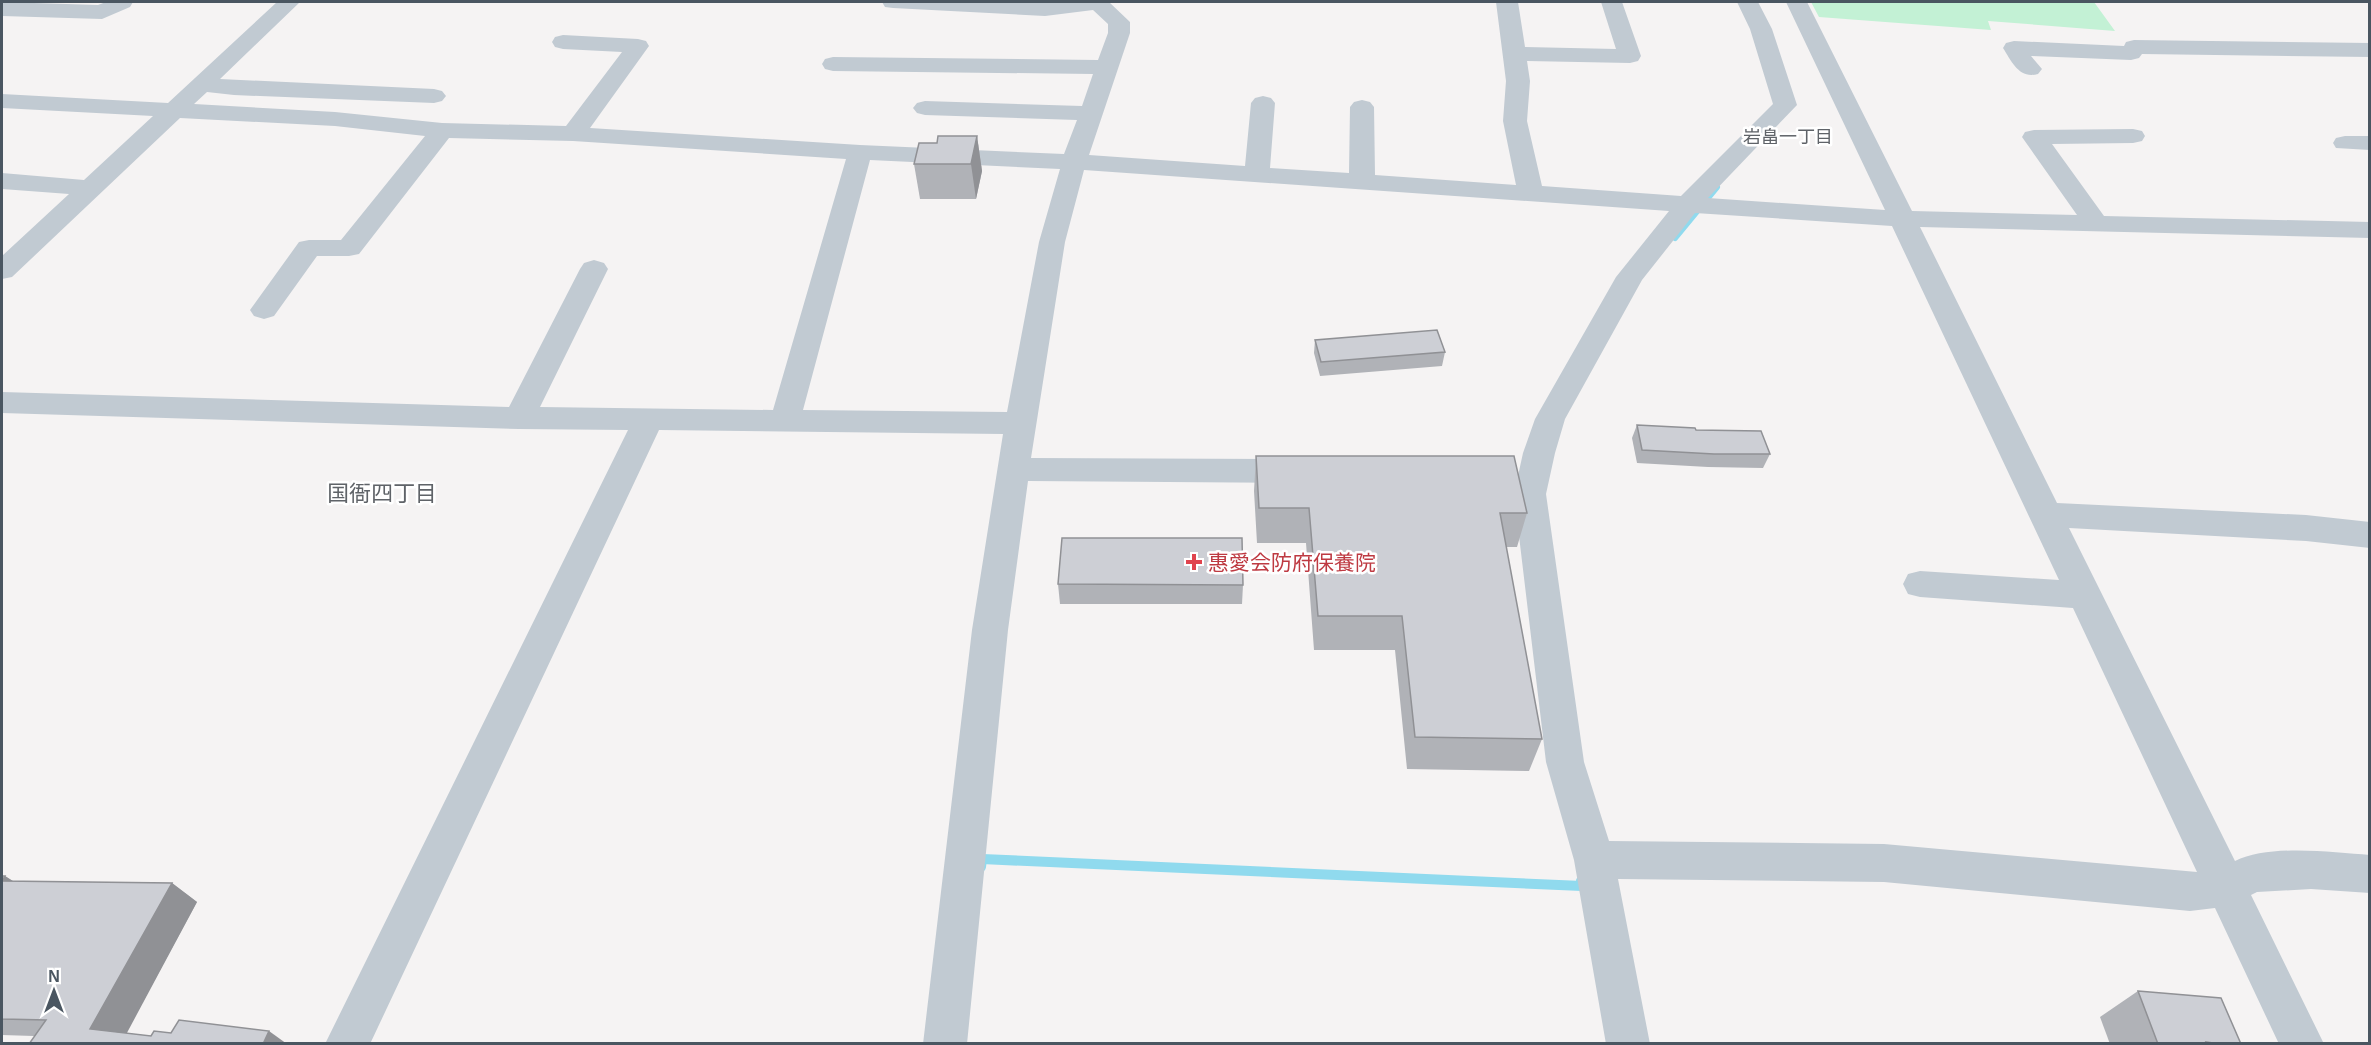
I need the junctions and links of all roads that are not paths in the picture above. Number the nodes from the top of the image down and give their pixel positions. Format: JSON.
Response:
{"nodes":[{"id":1,"x":122,"y":2,"type":"edge"},
{"id":2,"x":289,"y":2,"type":"edge"},
{"id":3,"x":893,"y":2,"type":"edge"},
{"id":4,"x":1098,"y":2,"type":"edge"},
{"id":5,"x":1507,"y":2,"type":"edge"},
{"id":6,"x":1612,"y":2,"type":"edge"},
{"id":7,"x":1748,"y":2,"type":"edge"},
{"id":8,"x":1797,"y":2,"type":"edge"},
{"id":9,"x":2,"y":9,"type":"edge"},
{"id":10,"x":563,"y":42,"type":"dead end"},
{"id":11,"x":2370,"y":50,"type":"edge"},
{"id":12,"x":2076,"y":52,"type":"junction"},
{"id":13,"x":1515,"y":54,"type":"junction"},
{"id":14,"x":833,"y":64,"type":"dead end"},
{"id":15,"x":1107,"y":67,"type":"junction"},
{"id":16,"x":2030,"y":69,"type":"dead end"},
{"id":17,"x":2091,"y":69,"type":"dead end"},
{"id":18,"x":201,"y":84,"type":"junction"},
{"id":19,"x":434,"y":96,"type":"dead end"},
{"id":20,"x":2,"y":101,"type":"edge"},
{"id":21,"x":1263,"y":103,"type":"dead end"},
{"id":22,"x":1362,"y":107,"type":"dead end"},
{"id":23,"x":925,"y":108,"type":"dead end"},
{"id":24,"x":172,"y":112,"type":"junction"},
{"id":25,"x":1091,"y":113,"type":"junction"},
{"id":26,"x":442,"y":130,"type":"junction"},
{"id":27,"x":573,"y":134,"type":"junction"},
{"id":28,"x":2133,"y":136,"type":"dead end"},
{"id":29,"x":2345,"y":142,"type":"dead end"},
{"id":30,"x":2370,"y":143,"type":"edge"},
{"id":31,"x":860,"y":152,"type":"junction"},
{"id":32,"x":1074,"y":162,"type":"junction"},
{"id":33,"x":1257,"y":175,"type":"junction"},
{"id":34,"x":2,"y":182,"type":"edge"},
{"id":35,"x":1362,"y":182,"type":"junction"},
{"id":36,"x":90,"y":188,"type":"junction"},
{"id":37,"x":1531,"y":194,"type":"junction"},
{"id":38,"x":1689,"y":203,"type":"junction"},
{"id":39,"x":1902,"y":219,"type":"junction"},
{"id":40,"x":2096,"y":223,"type":"junction"},
{"id":41,"x":2370,"y":230,"type":"edge"},
{"id":42,"x":594,"y":269,"type":"dead end"},
{"id":43,"x":2,"y":270,"type":"edge"},
{"id":44,"x":264,"y":310,"type":"dead end"},
{"id":45,"x":2,"y":402,"type":"edge"},
{"id":46,"x":519,"y":418,"type":"junction"},
{"id":47,"x":649,"y":419,"type":"junction"},
{"id":48,"x":785,"y":421,"type":"junction"},
{"id":49,"x":1020,"y":423,"type":"junction"},
{"id":50,"x":1013,"y":469,"type":"junction"},
{"id":51,"x":1332,"y":472,"type":"edge"},
{"id":52,"x":2047,"y":515,"type":"junction"},
{"id":53,"x":2370,"y":535,"type":"edge"},
{"id":54,"x":1920,"y":584,"type":"dead end"},
{"id":55,"x":2084,"y":595,"type":"junction"},
{"id":56,"x":1594,"y":860,"type":"junction"},
{"id":57,"x":2370,"y":874,"type":"edge"},
{"id":58,"x":2227,"y":887,"type":"junction"},
{"id":59,"x":347,"y":1044,"type":"edge"},
{"id":60,"x":945,"y":1044,"type":"edge"},
{"id":61,"x":1628,"y":1044,"type":"edge"},
{"id":62,"x":2302,"y":1044,"type":"edge"}],
"edges":[{"from":1,"to":9,"type":"street"},
{"from":2,"to":18,"type":"street"},
{"from":3,"to":4,"type":"street"},
{"from":4,"to":15,"type":"street"},
{"from":5,"to":13,"type":"street"},
{"from":6,"to":13,"type":"street"},
{"from":7,"to":38,"type":"street"},
{"from":8,"to":39,"type":"street"},
{"from":10,"to":27,"type":"street"},
{"from":11,"to":12,"type":"street"},
{"from":12,"to":16,"type":"street"},
{"from":12,"to":17,"type":"street"},
{"from":13,"to":37,"type":"street"},
{"from":14,"to":15,"type":"street"},
{"from":15,"to":25,"type":"street"},
{"from":18,"to":19,"type":"street"},
{"from":18,"to":24,"type":"street"},
{"from":20,"to":24,"type":"street"},
{"from":21,"to":33,"type":"street"},
{"from":22,"to":35,"type":"street"},
{"from":23,"to":25,"type":"street"},
{"from":24,"to":26,"type":"street"},
{"from":24,"to":36,"type":"street"},
{"from":25,"to":32,"type":"street"},
{"from":26,"to":27,"type":"street"},
{"from":26,"to":44,"type":"street"},
{"from":27,"to":31,"type":"street"},
{"from":28,"to":40,"type":"street"},
{"from":29,"to":30,"type":"street"},
{"from":31,"to":32,"type":"street"},
{"from":31,"to":48,"type":"street"},
{"from":32,"to":33,"type":"street"},
{"from":32,"to":49,"type":"street"},
{"from":33,"to":35,"type":"street"},
{"from":34,"to":36,"type":"street"},
{"from":35,"to":37,"type":"street"},
{"from":36,"to":43,"type":"street"},
{"from":37,"to":38,"type":"street"},
{"from":38,"to":39,"type":"street"},
{"from":38,"to":56,"type":"street"},
{"from":39,"to":40,"type":"street"},
{"from":39,"to":52,"type":"street"},
{"from":40,"to":41,"type":"street"},
{"from":42,"to":46,"type":"street"},
{"from":45,"to":46,"type":"street"},
{"from":46,"to":47,"type":"street"},
{"from":47,"to":48,"type":"street"},
{"from":47,"to":59,"type":"street"},
{"from":48,"to":49,"type":"street"},
{"from":49,"to":50,"type":"street"},
{"from":50,"to":51,"type":"street"},
{"from":50,"to":60,"type":"street"},
{"from":52,"to":53,"type":"street"},
{"from":52,"to":55,"type":"street"},
{"from":54,"to":55,"type":"street"},
{"from":55,"to":58,"type":"street"},
{"from":56,"to":58,"type":"street"},
{"from":56,"to":61,"type":"street"},
{"from":57,"to":58,"type":"street"},
{"from":58,"to":62,"type":"street"}]}
